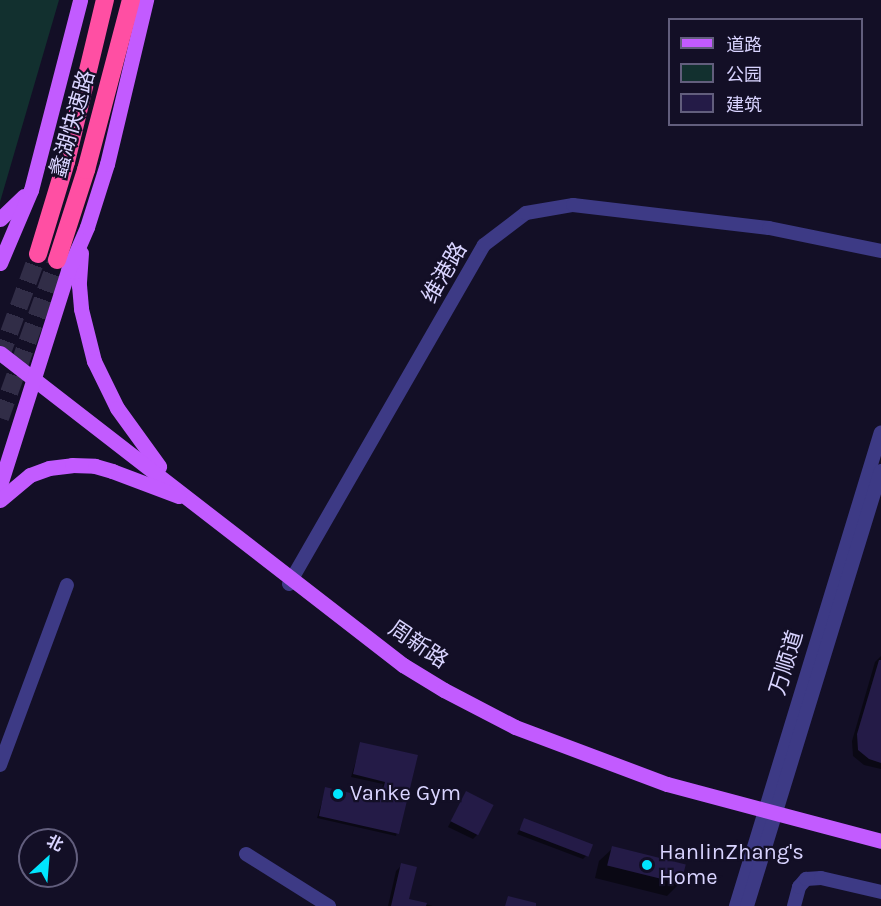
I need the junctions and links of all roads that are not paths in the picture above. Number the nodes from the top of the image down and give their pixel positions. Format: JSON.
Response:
{"nodes":[{"id":1,"x":80,"y":0,"type":"edge"},
{"id":2,"x":105,"y":0,"type":"edge"},
{"id":3,"x":131,"y":0,"type":"edge"},
{"id":4,"x":146,"y":0,"type":"edge"},
{"id":5,"x":31,"y":190,"type":"junction"},
{"id":6,"x":0,"y":219,"type":"edge"},
{"id":7,"x":87,"y":227,"type":"junction"},
{"id":8,"x":881,"y":253,"type":"edge"},
{"id":9,"x":38,"y":254,"type":"tunnel mouth"},
{"id":10,"x":57,"y":260,"type":"tunnel mouth"},
{"id":11,"x":0,"y":263,"type":"edge"},
{"id":12,"x":0,"y":353,"type":"edge"},
{"id":13,"x":0,"y":358,"type":"edge"},
{"id":14,"x":34,"y":381,"type":"junction"},
{"id":15,"x":881,"y":433,"type":"edge"},
{"id":16,"x":881,"y":471,"type":"edge"},
{"id":17,"x":0,"y":485,"type":"edge"},
{"id":18,"x":179,"y":493,"type":"junction"},
{"id":19,"x":0,"y":500,"type":"edge"},
{"id":20,"x":293,"y":583,"type":"junction"},
{"id":21,"x":67,"y":585,"type":"dead end"},
{"id":22,"x":0,"y":765,"type":"edge"},
{"id":23,"x":768,"y":813,"type":"junction"},
{"id":24,"x":881,"y":842,"type":"edge"},
{"id":25,"x":246,"y":854,"type":"dead end"},
{"id":26,"x":881,"y":892,"type":"edge"},
{"id":27,"x":329,"y":906,"type":"edge"},
{"id":28,"x":736,"y":906,"type":"edge"},
{"id":29,"x":747,"y":906,"type":"edge"},
{"id":30,"x":794,"y":906,"type":"edge"}],
"edges":[{"from":1,"to":5,"type":"main road"},
{"from":2,"to":9,"type":"highway","name":"蠡湖快速路"},
{"from":3,"to":10,"type":"highway","name":"蠡湖快速路"},
{"from":4,"to":7,"type":"main road"},
{"from":5,"to":6,"type":"main road"},
{"from":5,"to":11,"type":"main road"},
{"from":7,"to":14,"type":"main road"},
{"from":7,"to":18,"type":"main road"},
{"from":8,"to":20,"type":"street","name":"维港路"},
{"from":12,"to":14,"type":"main road","name":"周新路"},
{"from":13,"to":14,"type":"main road","name":"周新路"},
{"from":14,"to":17,"type":"main road"},
{"from":14,"to":18,"type":"main road","name":"周新路"},
{"from":15,"to":23,"type":"street","name":"万顺道"},
{"from":16,"to":23,"type":"street","name":"万顺道"},
{"from":18,"to":19,"type":"main road"},
{"from":18,"to":20,"type":"main road","name":"周新路"},
{"from":20,"to":23,"type":"main road","name":"周新路"},
{"from":21,"to":22,"type":"street"},
{"from":23,"to":24,"type":"main road","name":"周新路"},
{"from":23,"to":28,"type":"street","name":"万顺道"},
{"from":23,"to":29,"type":"street","name":"万顺道"},
{"from":25,"to":27,"type":"street"},
{"from":26,"to":30,"type":"street"}]}
